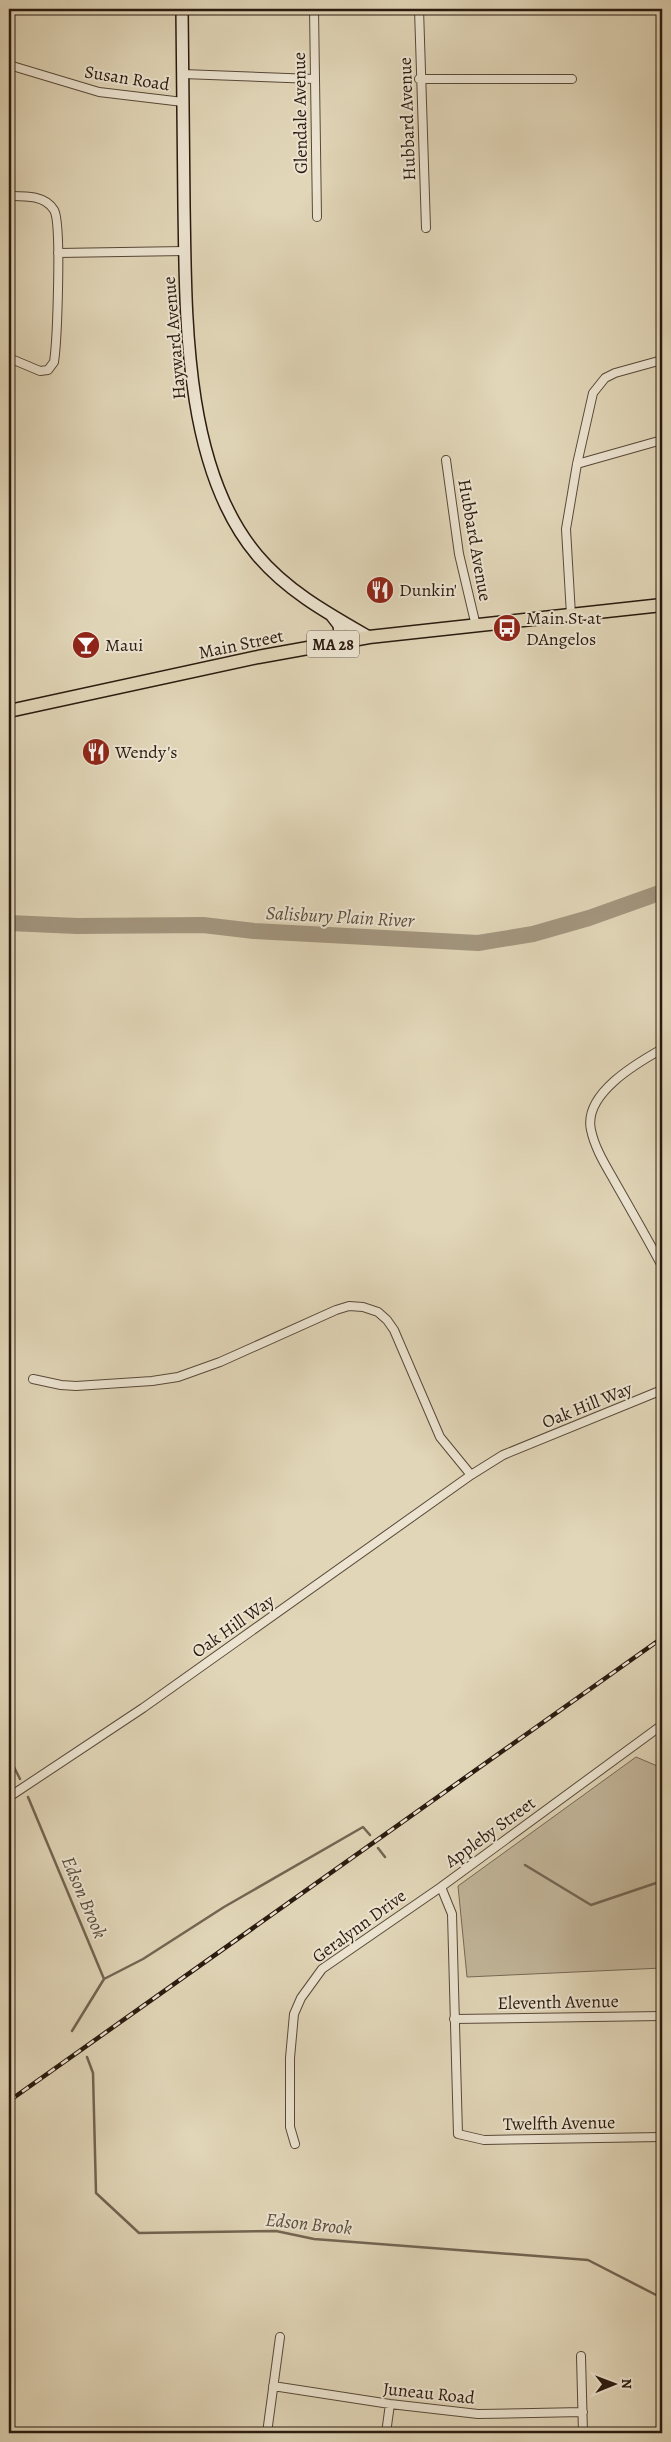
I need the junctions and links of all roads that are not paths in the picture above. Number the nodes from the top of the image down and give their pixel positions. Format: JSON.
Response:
{"nodes":[{"id":1,"x":182,"y":9,"type":"edge"},
{"id":2,"x":314,"y":9,"type":"edge"},
{"id":3,"x":419,"y":9,"type":"edge"},
{"id":4,"x":9,"y":65,"type":"edge"},
{"id":5,"x":183,"y":74,"type":"junction"},
{"id":6,"x":314,"y":79,"type":"junction"},
{"id":7,"x":419,"y":79,"type":"junction"},
{"id":8,"x":572,"y":79,"type":"dead end"},
{"id":9,"x":183,"y":102,"type":"junction"},
{"id":10,"x":9,"y":196,"type":"edge"},
{"id":11,"x":317,"y":217,"type":"dead end"},
{"id":12,"x":426,"y":228,"type":"dead end"},
{"id":13,"x":185,"y":251,"type":"junction"},
{"id":14,"x":58,"y":253,"type":"junction"},
{"id":15,"x":9,"y":358,"type":"edge"},
{"id":16,"x":662,"y":360,"type":"edge"},
{"id":17,"x":662,"y":440,"type":"edge"},
{"id":18,"x":446,"y":460,"type":"dead end"},
{"id":19,"x":577,"y":464,"type":"junction"},
{"id":20,"x":662,"y":605,"type":"edge"},
{"id":21,"x":331,"y":615,"type":"junction"},
{"id":22,"x":571,"y":615,"type":"junction"},
{"id":23,"x":476,"y":626,"type":"junction"},
{"id":24,"x":369,"y":637,"type":"junction"},
{"id":25,"x":341,"y":642,"type":"junction"},
{"id":26,"x":9,"y":711,"type":"edge"},
{"id":27,"x":662,"y":1048,"type":"edge"},
{"id":28,"x":662,"y":1266,"type":"edge"},
{"id":29,"x":34,"y":1379,"type":"dead end"},
{"id":30,"x":662,"y":1390,"type":"edge"},
{"id":31,"x":471,"y":1475,"type":"junction"},
{"id":32,"x":662,"y":1724,"type":"edge"},
{"id":33,"x":9,"y":1797,"type":"edge"},
{"id":34,"x":441,"y":1887,"type":"junction"},
{"id":35,"x":662,"y":2016,"type":"edge"},
{"id":36,"x":454,"y":2019,"type":"junction"},
{"id":37,"x":458,"y":2134,"type":"joint"},
{"id":38,"x":662,"y":2137,"type":"edge"},
{"id":39,"x":295,"y":2144,"type":"dead end"},
{"id":40,"x":280,"y":2337,"type":"dead end"},
{"id":41,"x":581,"y":2356,"type":"dead end"},
{"id":42,"x":273,"y":2386,"type":"junction"},
{"id":43,"x":390,"y":2404,"type":"junction"},
{"id":44,"x":583,"y":2412,"type":"junction"},
{"id":45,"x":267,"y":2433,"type":"edge"},
{"id":46,"x":386,"y":2433,"type":"edge"},
{"id":47,"x":583,"y":2433,"type":"edge"}],
"edges":[{"from":1,"to":5,"type":"main road","name":"Hayward Avenue"},
{"from":2,"to":6,"type":"street","name":"Glendale Avenue"},
{"from":3,"to":7,"type":"street","name":"Hubbard Avenue"},
{"from":4,"to":9,"type":"street","name":"Susan Road"},
{"from":5,"to":6,"type":"street"},
{"from":5,"to":9,"type":"main road","name":"Hayward Avenue"},
{"from":6,"to":11,"type":"street","name":"Glendale Avenue"},
{"from":7,"to":8,"type":"street"},
{"from":7,"to":12,"type":"street","name":"Hubbard Avenue"},
{"from":9,"to":13,"type":"main road","name":"Hayward Avenue"},
{"from":10,"to":14,"type":"street"},
{"from":13,"to":14,"type":"street"},
{"from":13,"to":21,"type":"main road","name":"Hayward Avenue"},
{"from":14,"to":15,"type":"street"},
{"from":16,"to":19,"type":"street"},
{"from":17,"to":19,"type":"street"},
{"from":18,"to":23,"type":"street","name":"Hubbard Avenue"},
{"from":19,"to":22,"type":"street"},
{"from":20,"to":22,"type":"main road","name":"Main Street","number":"MA 28"},
{"from":21,"to":24,"type":"main road","name":"Hayward Avenue"},
{"from":21,"to":25,"type":"main road"},
{"from":22,"to":23,"type":"main road","name":"Main Street","number":"MA 28"},
{"from":23,"to":24,"type":"main road","name":"Main Street","number":"MA 28"},
{"from":24,"to":25,"type":"main road","name":"Main Street","number":"MA 28"},
{"from":25,"to":26,"type":"main road","name":"Main Street","number":"MA 28"},
{"from":27,"to":28,"type":"street"},
{"from":29,"to":31,"type":"street"},
{"from":30,"to":31,"type":"street","name":"Oak Hill Way"},
{"from":31,"to":33,"type":"street","name":"Oak Hill Way"},
{"from":32,"to":34,"type":"street","name":"Appleby Street"},
{"from":34,"to":36,"type":"street","name":"Appleby Street"},
{"from":34,"to":39,"type":"street","name":"Geralynn Drive"},
{"from":35,"to":36,"type":"street","name":"Eleventh Avenue"},
{"from":36,"to":37,"type":"street","name":"Appleby Street"},
{"from":37,"to":38,"type":"street","name":"Twelfth Avenue"},
{"from":40,"to":42,"type":"street"},
{"from":41,"to":44,"type":"street"},
{"from":42,"to":43,"type":"street","name":"Juneau Road"},
{"from":42,"to":45,"type":"street"},
{"from":43,"to":44,"type":"street","name":"Juneau Road"},
{"from":43,"to":46,"type":"street"},
{"from":44,"to":47,"type":"street"}]}
